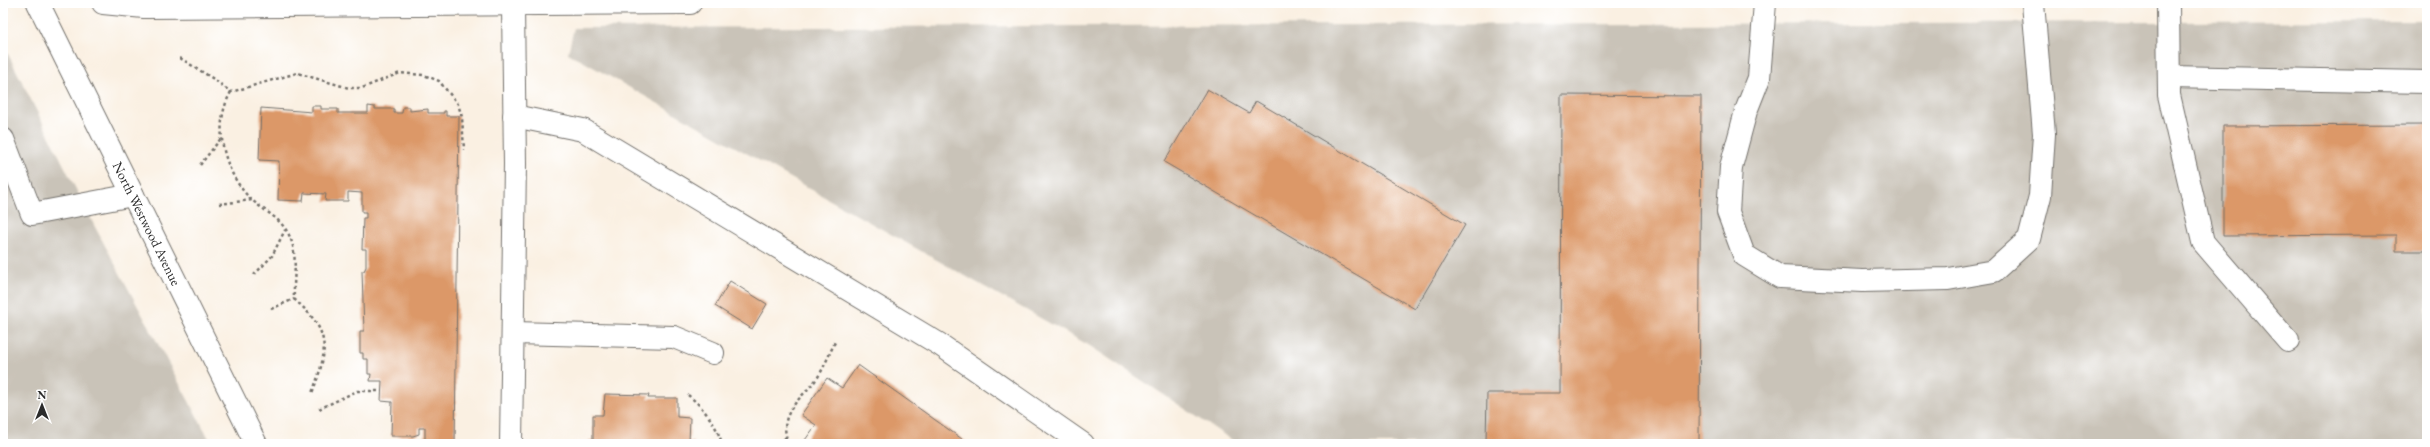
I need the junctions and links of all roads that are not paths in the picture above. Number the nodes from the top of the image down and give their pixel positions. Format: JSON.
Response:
{"nodes":[{"id":1,"x":38,"y":3,"type":"edge"},
{"id":2,"x":103,"y":3,"type":"edge"},
{"id":3,"x":690,"y":3,"type":"edge"},
{"id":4,"x":1765,"y":3,"type":"edge"},
{"id":5,"x":2033,"y":3,"type":"edge"},
{"id":6,"x":2168,"y":3,"type":"edge"},
{"id":7,"x":351,"y":4,"type":"edge"},
{"id":8,"x":513,"y":4,"type":"edge"},
{"id":9,"x":2169,"y":77,"type":"junction"},
{"id":10,"x":2427,"y":82,"type":"edge"},
{"id":11,"x":514,"y":116,"type":"junction"},
{"id":12,"x":3,"y":139,"type":"edge"},
{"id":13,"x":133,"y":195,"type":"junction"},
{"id":14,"x":513,"y":333,"type":"junction"},
{"id":15,"x":2288,"y":341,"type":"dead end"},
{"id":16,"x":713,"y":353,"type":"dead end"},
{"id":17,"x":256,"y":444,"type":"edge"},
{"id":18,"x":511,"y":444,"type":"edge"},
{"id":19,"x":1083,"y":444,"type":"edge"}],
"edges":[{"from":1,"to":13,"type":"main road","name":"North Westwood Avenue"},
{"from":2,"to":7,"type":"main road"},
{"from":3,"to":8,"type":"main road"},
{"from":4,"to":5,"type":"main road"},
{"from":6,"to":9,"type":"main road"},
{"from":7,"to":8,"type":"main road"},
{"from":8,"to":11,"type":"main road"},
{"from":9,"to":10,"type":"main road"},
{"from":9,"to":15,"type":"main road"},
{"from":11,"to":14,"type":"main road"},
{"from":11,"to":19,"type":"main road"},
{"from":12,"to":13,"type":"main road"},
{"from":13,"to":17,"type":"main road","name":"North Westwood Avenue"},
{"from":14,"to":16,"type":"main road"},
{"from":14,"to":18,"type":"main road"}]}
